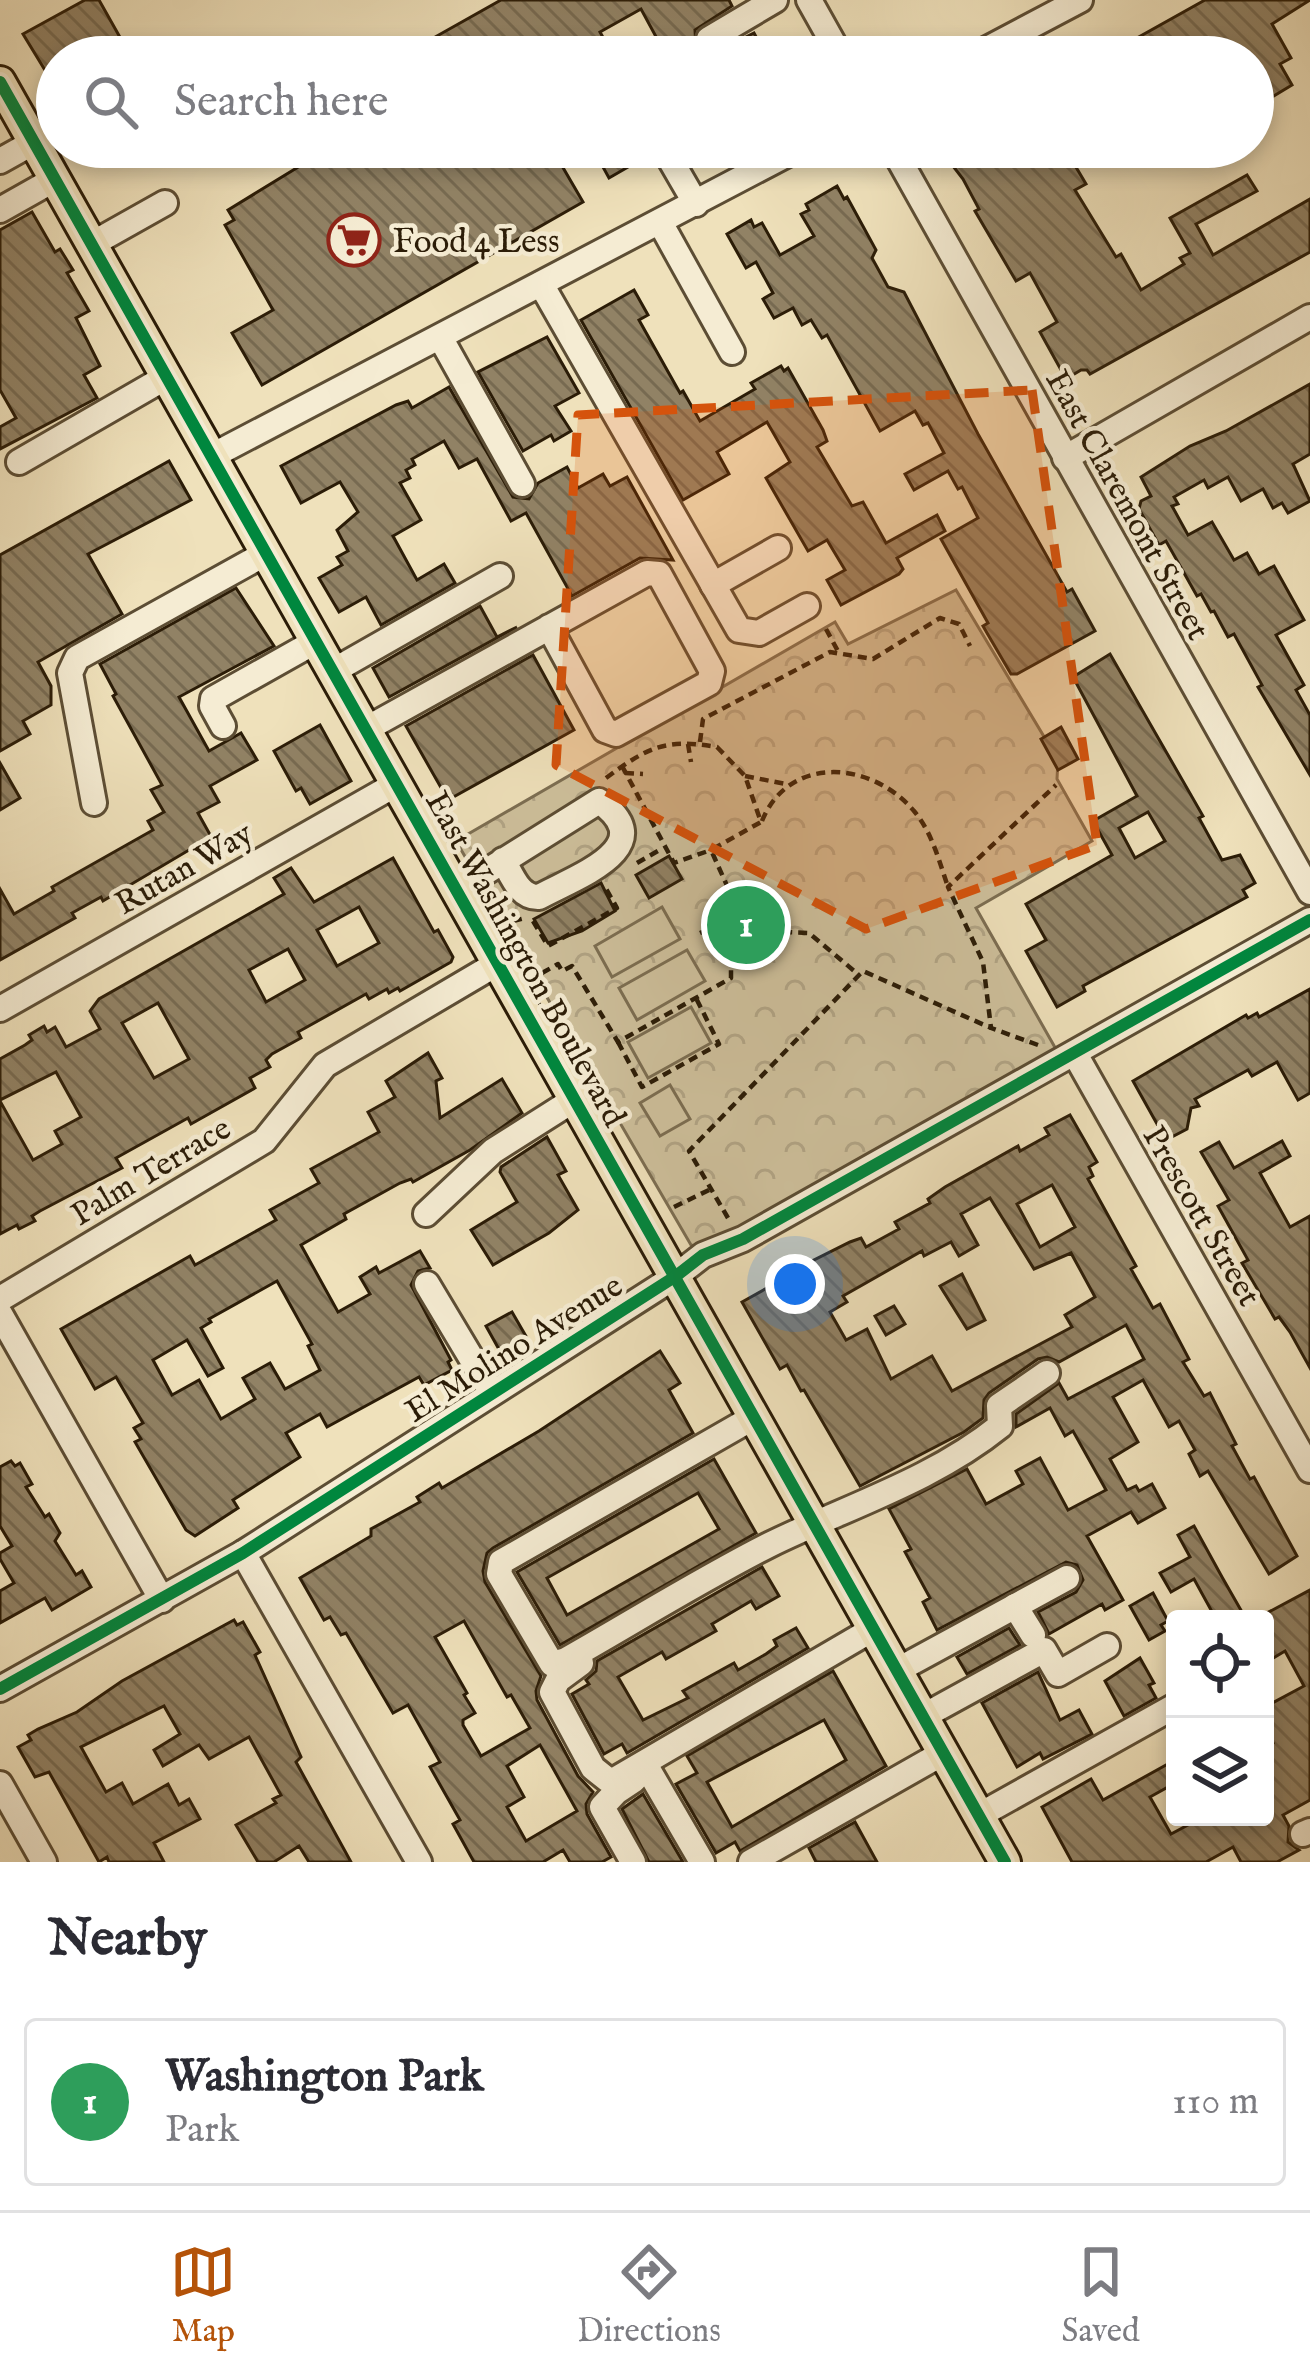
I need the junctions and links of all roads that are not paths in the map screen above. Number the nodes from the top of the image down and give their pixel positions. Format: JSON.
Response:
{"nodes":[{"id":1,"x":775,"y":0,"type":"edge"},
{"id":2,"x":809,"y":0,"type":"edge"},
{"id":3,"x":1080,"y":0,"type":"edge"},
{"id":4,"x":714,"y":36,"type":"edge"},
{"id":5,"x":830,"y":36,"type":"edge"},
{"id":6,"x":1012,"y":36,"type":"edge"},
{"id":7,"x":0,"y":82,"type":"edge"},
{"id":8,"x":34,"y":142,"type":"junction"},
{"id":9,"x":36,"y":146,"type":"edge"},
{"id":10,"x":0,"y":160,"type":"edge"},
{"id":11,"x":49,"y":168,"type":"edge"},
{"id":12,"x":675,"y":168,"type":"edge"},
{"id":13,"x":762,"y":168,"type":"edge"},
{"id":14,"x":904,"y":168,"type":"edge"},
{"id":15,"x":55,"y":179,"type":"junction"},
{"id":16,"x":165,"y":203,"type":"dead end"},
{"id":17,"x":696,"y":204,"type":"junction"},
{"id":18,"x":0,"y":209,"type":"edge"},
{"id":19,"x":661,"y":224,"type":"junction"},
{"id":20,"x":92,"y":244,"type":"junction"},
{"id":21,"x":541,"y":284,"type":"junction"},
{"id":22,"x":1310,"y":317,"type":"edge"},
{"id":23,"x":440,"y":337,"type":"junction"},
{"id":24,"x":732,"y":352,"type":"dead end"},
{"id":25,"x":168,"y":376,"type":"junction"},
{"id":26,"x":212,"y":456,"type":"junction"},
{"id":27,"x":1065,"y":458,"type":"junction"},
{"id":28,"x":19,"y":462,"type":"dead end"},
{"id":29,"x":522,"y":484,"type":"dead end"},
{"id":30,"x":778,"y":548,"type":"dead end"},
{"id":31,"x":268,"y":552,"type":"junction"},
{"id":32,"x":500,"y":576,"type":"dead end"},
{"id":33,"x":713,"y":585,"type":"junction"},
{"id":34,"x":807,"y":606,"type":"dead end"},
{"id":35,"x":549,"y":628,"type":"junction"},
{"id":36,"x":318,"y":640,"type":"junction"},
{"id":37,"x":335,"y":670,"type":"junction"},
{"id":38,"x":223,"y":726,"type":"dead end"},
{"id":39,"x":368,"y":728,"type":"junction"},
{"id":40,"x":398,"y":783,"type":"junction"},
{"id":41,"x":94,"y":803,"type":"dead end"},
{"id":42,"x":502,"y":860,"type":"junction"},
{"id":43,"x":458,"y":890,"type":"junction"},
{"id":44,"x":1310,"y":892,"type":"edge"},
{"id":45,"x":1310,"y":920,"type":"edge"},
{"id":46,"x":498,"y":964,"type":"junction"},
{"id":47,"x":0,"y":1009,"type":"edge"},
{"id":48,"x":1075,"y":1054,"type":"junction"},
{"id":49,"x":575,"y":1099,"type":"junction"},
{"id":50,"x":426,"y":1214,"type":"dead end"},
{"id":51,"x":676,"y":1276,"type":"junction"},
{"id":52,"x":428,"y":1284,"type":"dead end"},
{"id":53,"x":0,"y":1298,"type":"edge"},
{"id":54,"x":0,"y":1314,"type":"edge"},
{"id":55,"x":1047,"y":1373,"type":"dead end"},
{"id":56,"x":491,"y":1391,"type":"junction"},
{"id":57,"x":754,"y":1417,"type":"junction"},
{"id":58,"x":1310,"y":1470,"type":"edge"},
{"id":59,"x":816,"y":1528,"type":"junction"},
{"id":60,"x":243,"y":1553,"type":"junction"},
{"id":61,"x":1067,"y":1578,"type":"dead end"},
{"id":62,"x":162,"y":1600,"type":"junction"},
{"id":63,"x":1015,"y":1606,"type":"junction"},
{"id":64,"x":875,"y":1634,"type":"junction"},
{"id":65,"x":1033,"y":1635,"type":"dead end"},
{"id":66,"x":1107,"y":1646,"type":"dead end"},
{"id":67,"x":896,"y":1671,"type":"junction"},
{"id":68,"x":0,"y":1689,"type":"edge"},
{"id":69,"x":1166,"y":1711,"type":"edge"},
{"id":70,"x":922,"y":1717,"type":"junction"},
{"id":71,"x":943,"y":1753,"type":"junction"},
{"id":72,"x":650,"y":1771,"type":"junction"},
{"id":73,"x":0,"y":1784,"type":"edge"},
{"id":74,"x":979,"y":1816,"type":"junction"},
{"id":75,"x":44,"y":1862,"type":"edge"},
{"id":76,"x":419,"y":1862,"type":"edge"},
{"id":77,"x":633,"y":1862,"type":"edge"},
{"id":78,"x":702,"y":1862,"type":"edge"},
{"id":79,"x":752,"y":1862,"type":"edge"},
{"id":80,"x":1005,"y":1862,"type":"edge"}],
"edges":[{"from":1,"to":4,"type":"street"},
{"from":2,"to":5,"type":"street"},
{"from":3,"to":6,"type":"street"},
{"from":7,"to":8,"type":"main road","name":"East Washington Boulevard"},
{"from":8,"to":9,"type":"main road","name":"East Washington Boulevard"},
{"from":8,"to":10,"type":"street"},
{"from":11,"to":15,"type":"main road","name":"East Washington Boulevard"},
{"from":12,"to":17,"type":"street"},
{"from":13,"to":17,"type":"street"},
{"from":14,"to":27,"type":"street","name":"East Claremont Street"},
{"from":15,"to":18,"type":"street"},
{"from":15,"to":20,"type":"main road","name":"East Washington Boulevard"},
{"from":16,"to":20,"type":"street"},
{"from":17,"to":19,"type":"street"},
{"from":19,"to":21,"type":"street"},
{"from":19,"to":24,"type":"street"},
{"from":20,"to":25,"type":"main road","name":"East Washington Boulevard"},
{"from":21,"to":23,"type":"street"},
{"from":21,"to":33,"type":"street"},
{"from":22,"to":27,"type":"street"},
{"from":23,"to":26,"type":"street"},
{"from":23,"to":29,"type":"street"},
{"from":25,"to":26,"type":"main road","name":"East Washington Boulevard"},
{"from":25,"to":28,"type":"street"},
{"from":26,"to":31,"type":"main road","name":"East Washington Boulevard"},
{"from":27,"to":44,"type":"street","name":"East Claremont Street"},
{"from":30,"to":33,"type":"street"},
{"from":31,"to":36,"type":"main road","name":"East Washington Boulevard"},
{"from":31,"to":41,"type":"street"},
{"from":32,"to":37,"type":"street"},
{"from":33,"to":34,"type":"street"},
{"from":35,"to":35,"type":"street"},
{"from":35,"to":39,"type":"street"},
{"from":36,"to":37,"type":"main road","name":"East Washington Boulevard"},
{"from":36,"to":38,"type":"street"},
{"from":37,"to":39,"type":"main road","name":"East Washington Boulevard"},
{"from":39,"to":40,"type":"main road","name":"East Washington Boulevard"},
{"from":40,"to":43,"type":"main road","name":"East Washington Boulevard"},
{"from":40,"to":47,"type":"street","name":"Rutan Way"},
{"from":42,"to":42,"type":"street"},
{"from":42,"to":43,"type":"street"},
{"from":43,"to":46,"type":"main road","name":"East Washington Boulevard"},
{"from":45,"to":48,"type":"street","name":"El Molino Avenue"},
{"from":46,"to":49,"type":"main road","name":"East Washington Boulevard"},
{"from":46,"to":53,"type":"street","name":"Palm Terrace"},
{"from":48,"to":51,"type":"street","name":"El Molino Avenue"},
{"from":48,"to":58,"type":"street","name":"Prescott Street"},
{"from":49,"to":50,"type":"street"},
{"from":49,"to":51,"type":"main road","name":"East Washington Boulevard"},
{"from":51,"to":56,"type":"street","name":"El Molino Avenue"},
{"from":51,"to":57,"type":"main road","name":"East Washington Boulevard"},
{"from":52,"to":56,"type":"street"},
{"from":54,"to":62,"type":"street"},
{"from":55,"to":59,"type":"street"},
{"from":56,"to":60,"type":"street","name":"El Molino Avenue"},
{"from":57,"to":59,"type":"main road","name":"East Washington Boulevard"},
{"from":57,"to":59,"type":"street"},
{"from":59,"to":64,"type":"main road","name":"East Washington Boulevard"},
{"from":59,"to":64,"type":"street"},
{"from":60,"to":62,"type":"street","name":"El Molino Avenue"},
{"from":60,"to":76,"type":"street"},
{"from":61,"to":63,"type":"street"},
{"from":62,"to":68,"type":"street","name":"El Molino Avenue"},
{"from":63,"to":65,"type":"street"},
{"from":63,"to":67,"type":"street"},
{"from":64,"to":67,"type":"main road","name":"East Washington Boulevard"},
{"from":64,"to":72,"type":"street"},
{"from":66,"to":70,"type":"street"},
{"from":67,"to":70,"type":"main road","name":"East Washington Boulevard"},
{"from":69,"to":74,"type":"street"},
{"from":70,"to":71,"type":"main road","name":"East Washington Boulevard"},
{"from":71,"to":74,"type":"main road","name":"East Washington Boulevard"},
{"from":71,"to":79,"type":"street"},
{"from":72,"to":77,"type":"street"},
{"from":72,"to":78,"type":"street"},
{"from":73,"to":75,"type":"street"},
{"from":74,"to":80,"type":"main road","name":"East Washington Boulevard"}]}
